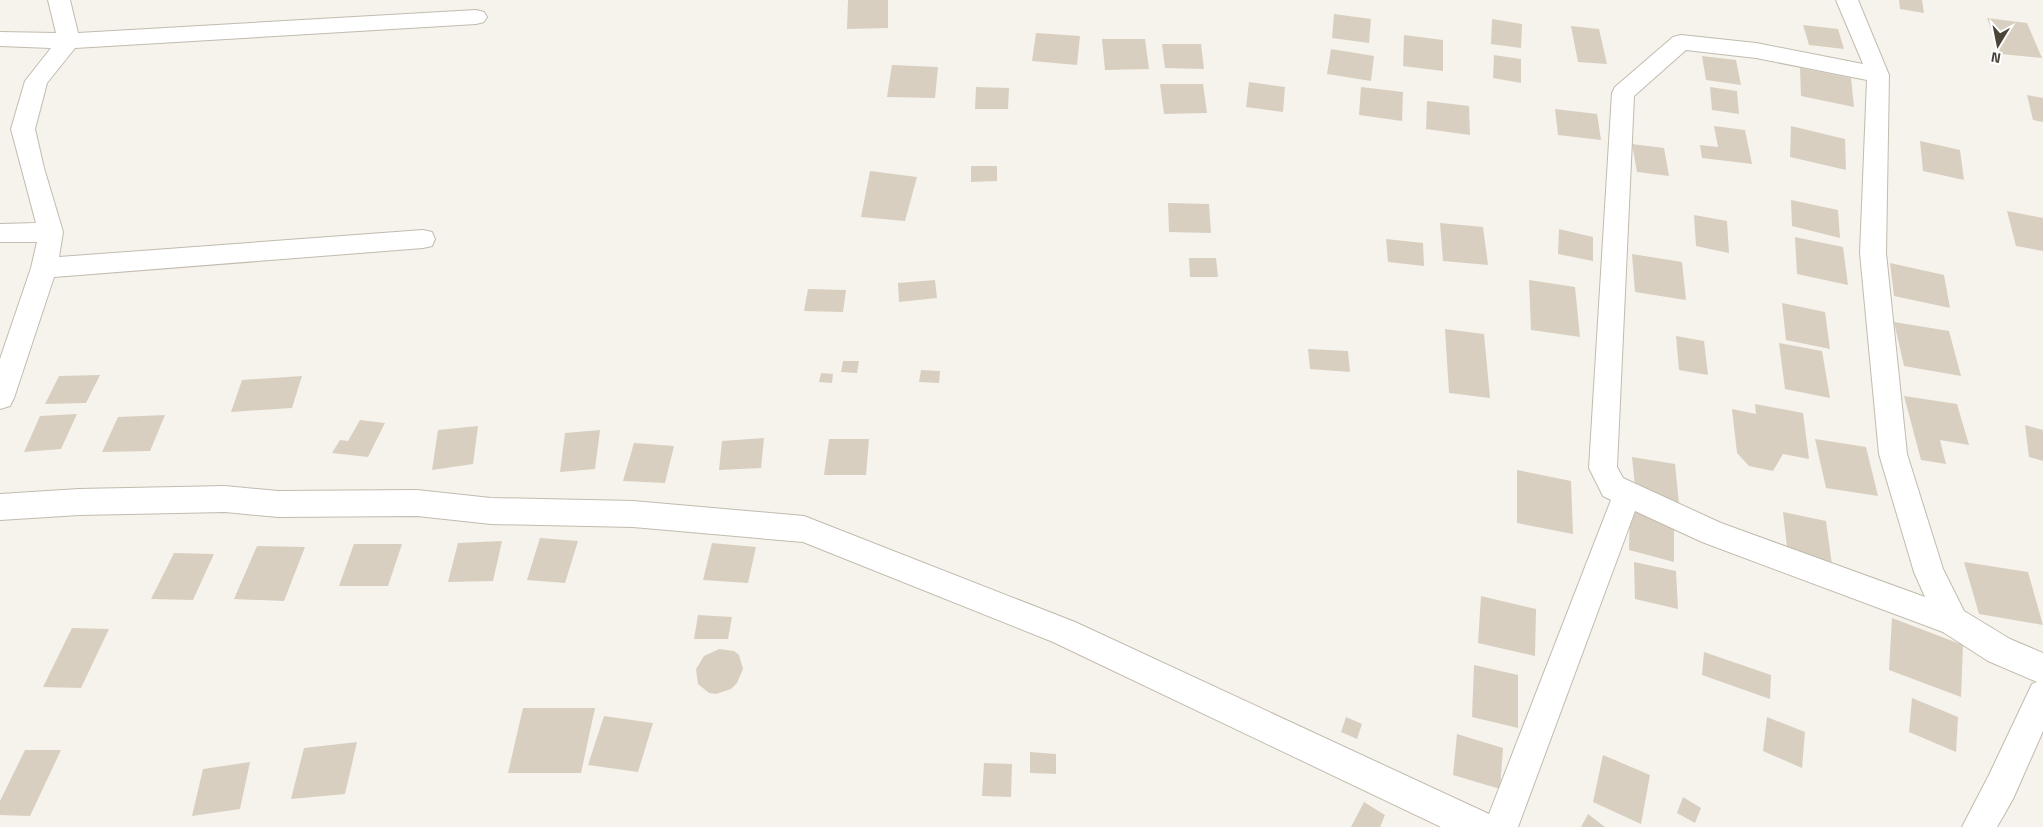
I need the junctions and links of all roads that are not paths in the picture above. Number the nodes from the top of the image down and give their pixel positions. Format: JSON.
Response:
{"nodes":[{"id":1,"x":59,"y":0,"type":"edge"},
{"id":2,"x":1846,"y":0,"type":"edge"},
{"id":3,"x":476,"y":17,"type":"dead end"},
{"id":4,"x":0,"y":39,"type":"edge"},
{"id":5,"x":69,"y":41,"type":"junction"},
{"id":6,"x":1878,"y":75,"type":"junction"},
{"id":7,"x":51,"y":232,"type":"junction"},
{"id":8,"x":0,"y":233,"type":"edge"},
{"id":9,"x":424,"y":239,"type":"dead end"},
{"id":10,"x":44,"y":268,"type":"junction"},
{"id":11,"x":0,"y":398,"type":"edge"},
{"id":12,"x":1627,"y":495,"type":"junction"},
{"id":13,"x":0,"y":508,"type":"edge"},
{"id":14,"x":1953,"y":621,"type":"junction"},
{"id":15,"x":2043,"y":669,"type":"edge"},
{"id":16,"x":2043,"y":695,"type":"edge"},
{"id":17,"x":1478,"y":827,"type":"edge"},
{"id":18,"x":1501,"y":827,"type":"edge"},
{"id":19,"x":1979,"y":827,"type":"edge"}],
"edges":[{"from":1,"to":5,"type":"street"},
{"from":2,"to":6,"type":"street"},
{"from":3,"to":5,"type":"street"},
{"from":4,"to":5,"type":"street"},
{"from":5,"to":7,"type":"street"},
{"from":6,"to":12,"type":"street"},
{"from":6,"to":14,"type":"street"},
{"from":7,"to":8,"type":"street"},
{"from":7,"to":10,"type":"street"},
{"from":9,"to":10,"type":"street"},
{"from":10,"to":11,"type":"street"},
{"from":12,"to":14,"type":"street"},
{"from":12,"to":18,"type":"street"},
{"from":13,"to":17,"type":"street"},
{"from":14,"to":15,"type":"street"},
{"from":16,"to":19,"type":"street"}]}
